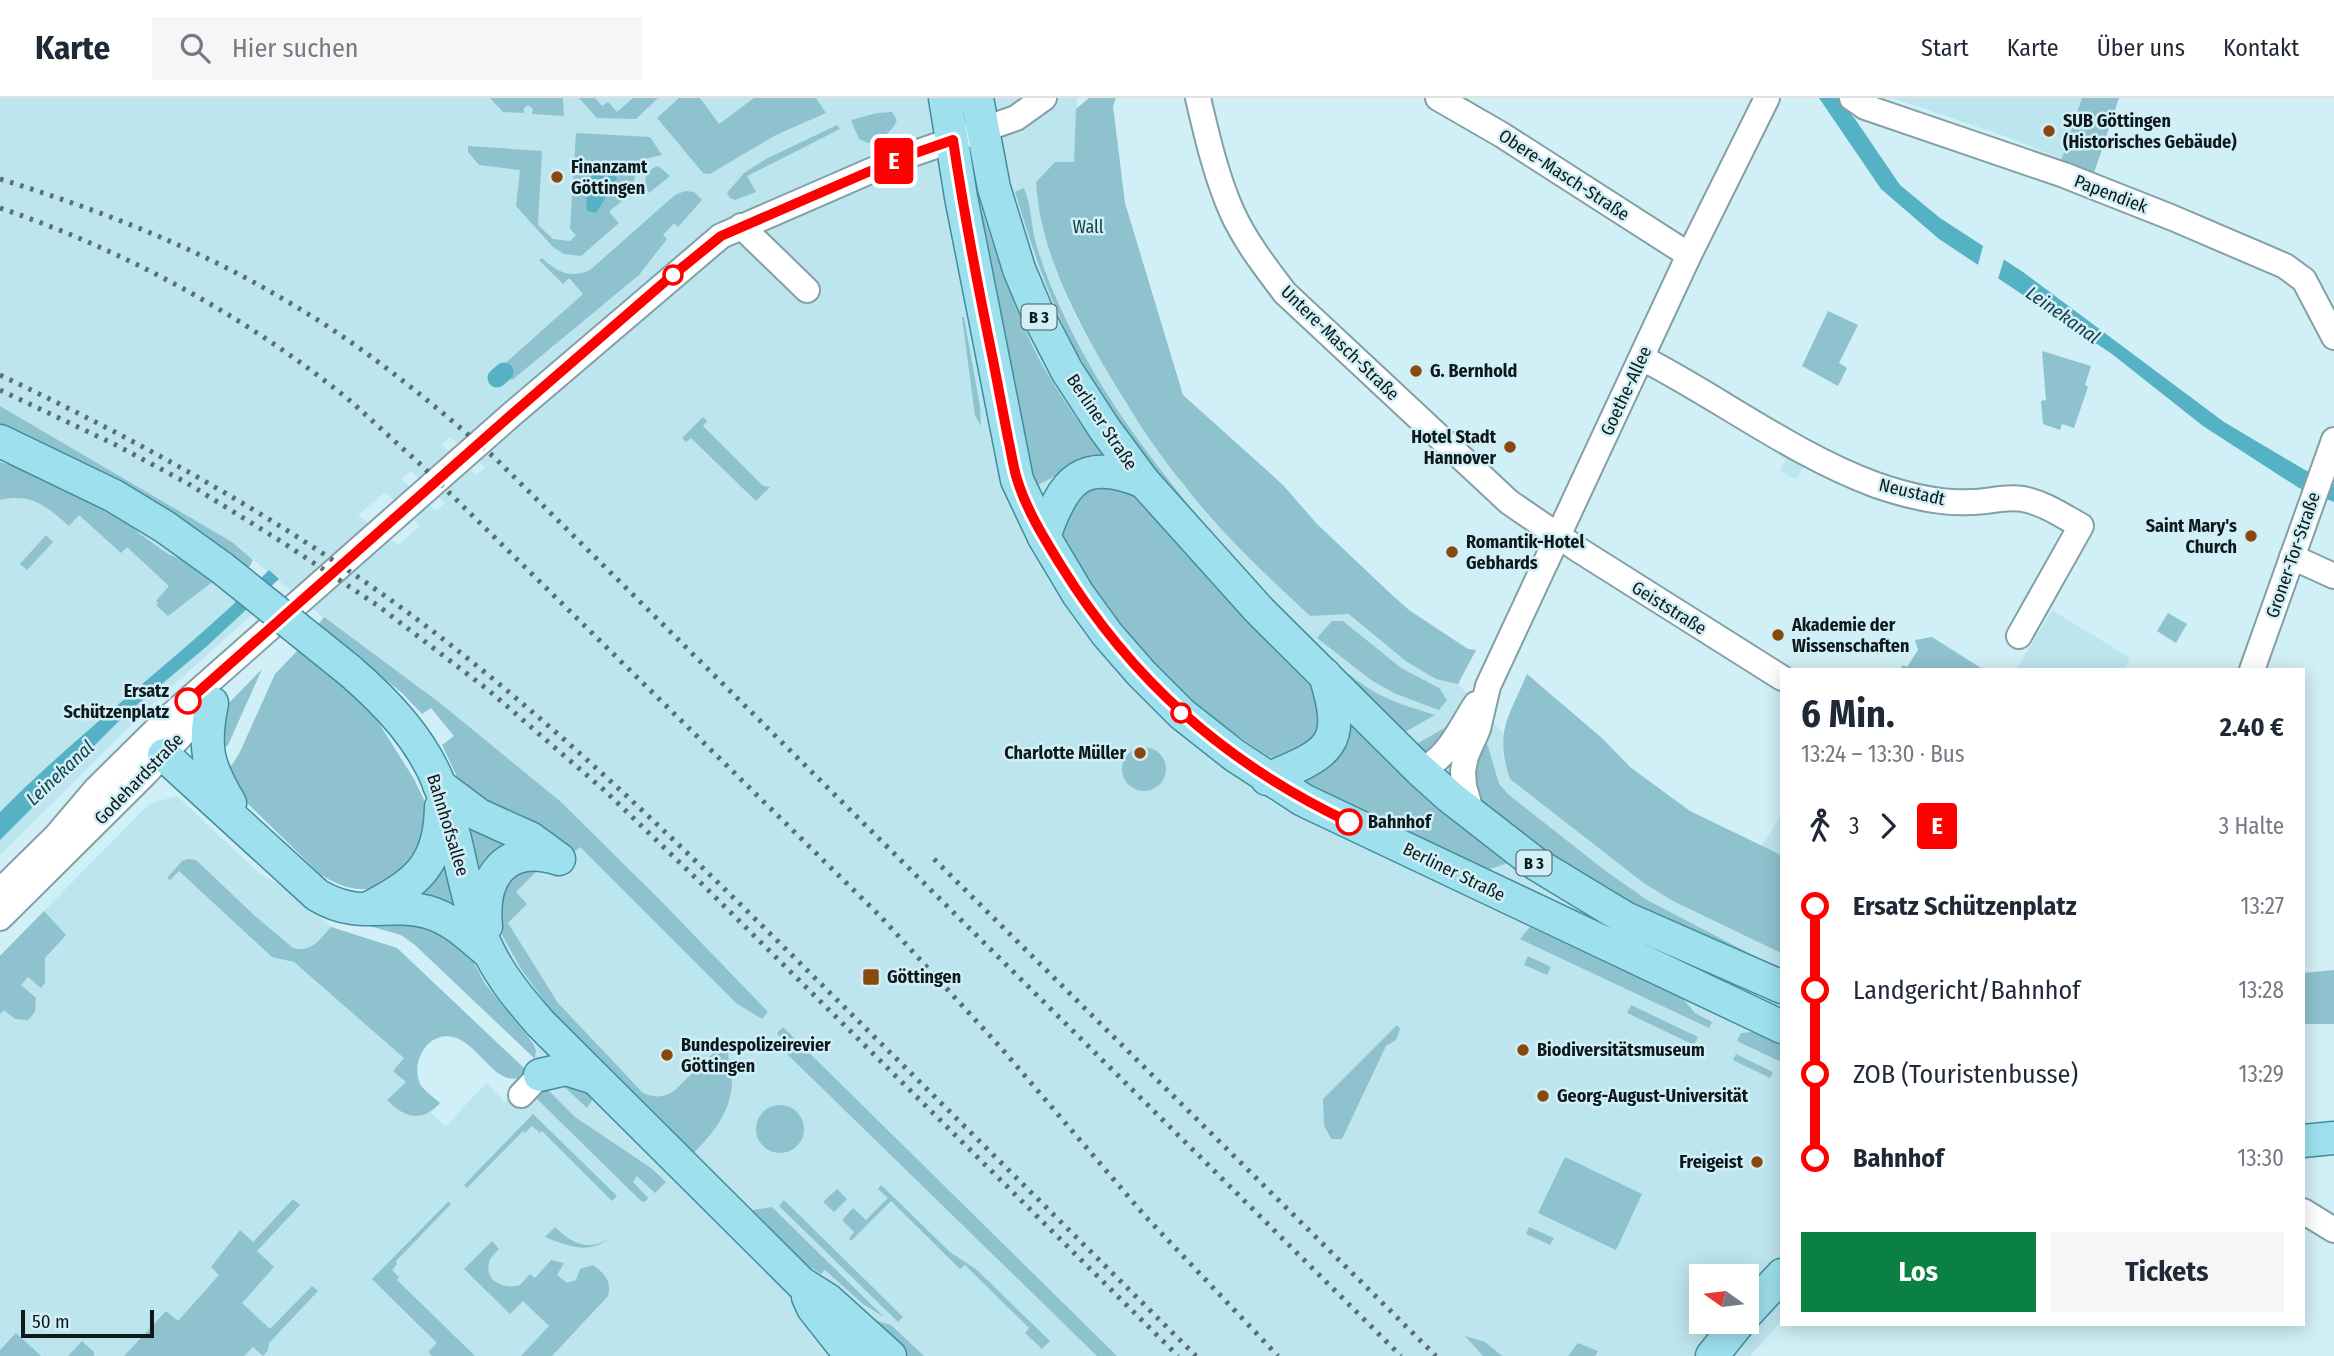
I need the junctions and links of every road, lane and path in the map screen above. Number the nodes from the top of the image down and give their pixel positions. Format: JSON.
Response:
{"nodes":[{"id":1,"x":945,"y":98,"type":"edge"},
{"id":2,"x":1030,"y":98,"type":"edge"},
{"id":3,"x":1044,"y":98,"type":"edge"},
{"id":4,"x":1198,"y":98,"type":"edge"},
{"id":5,"x":1438,"y":98,"type":"edge"},
{"id":6,"x":1767,"y":98,"type":"edge"},
{"id":7,"x":1852,"y":98,"type":"edge"},
{"id":8,"x":981,"y":115,"type":"edge"},
{"id":9,"x":952,"y":135,"type":"junction"},
{"id":10,"x":741,"y":226,"type":"junction"},
{"id":11,"x":1689,"y":255,"type":"junction"},
{"id":12,"x":668,"y":279,"type":"junction"},
{"id":13,"x":807,"y":290,"type":"dead end"},
{"id":14,"x":2334,"y":337,"type":"edge"},
{"id":15,"x":1642,"y":358,"type":"junction"},
{"id":16,"x":2334,"y":440,"type":"edge"},
{"id":17,"x":5,"y":446,"type":"edge"},
{"id":18,"x":1144,"y":482,"type":"junction"},
{"id":19,"x":1557,"y":536,"type":"junction"},
{"id":20,"x":1044,"y":537,"type":"junction"},
{"id":21,"x":2292,"y":557,"type":"junction"},
{"id":22,"x":2334,"y":576,"type":"edge"},
{"id":23,"x":299,"y":602,"type":"junction"},
{"id":24,"x":2019,"y":636,"type":"dead end"},
{"id":25,"x":2253,"y":668,"type":"edge"},
{"id":26,"x":1324,"y":673,"type":"junction"},
{"id":27,"x":1780,"y":677,"type":"edge"},
{"id":28,"x":1488,"y":686,"type":"junction"},
{"id":29,"x":212,"y":703,"type":"junction"},
{"id":30,"x":155,"y":747,"type":"junction"},
{"id":31,"x":1420,"y":770,"type":"junction"},
{"id":32,"x":1268,"y":779,"type":"junction"},
{"id":33,"x":439,"y":785,"type":"junction"},
{"id":34,"x":1472,"y":814,"type":"junction"},
{"id":35,"x":244,"y":825,"type":"junction"},
{"id":36,"x":0,"y":891,"type":"edge"},
{"id":37,"x":367,"y":909,"type":"junction"},
{"id":38,"x":0,"y":918,"type":"edge"},
{"id":39,"x":490,"y":955,"type":"junction"},
{"id":40,"x":1780,"y":986,"type":"edge"},
{"id":41,"x":540,"y":1023,"type":"junction"},
{"id":42,"x":1780,"y":1026,"type":"edge"},
{"id":43,"x":595,"y":1078,"type":"junction"},
{"id":44,"x":2334,"y":1117,"type":"edge"},
{"id":45,"x":2305,"y":1119,"type":"edge"},
{"id":46,"x":2334,"y":1138,"type":"edge"},
{"id":47,"x":2305,"y":1141,"type":"edge"},
{"id":48,"x":2305,"y":1212,"type":"edge"},
{"id":49,"x":2334,"y":1230,"type":"edge"},
{"id":50,"x":1780,"y":1277,"type":"edge"},
{"id":51,"x":802,"y":1283,"type":"junction"},
{"id":52,"x":1759,"y":1300,"type":"edge"},
{"id":53,"x":1730,"y":1334,"type":"edge"},
{"id":54,"x":851,"y":1356,"type":"edge"},
{"id":55,"x":890,"y":1356,"type":"edge"},
{"id":56,"x":1712,"y":1356,"type":"edge"}],
"edges":[{"from":1,"to":9,"type":"main road","name":"Berliner Straße","number":"B 3"},
{"from":2,"to":8,"type":"street"},
{"from":3,"to":8,"type":"street"},
{"from":4,"to":19,"type":"street","name":"Untere-Masch-Straße"},
{"from":5,"to":11,"type":"street","name":"Obere-Masch-Straße"},
{"from":6,"to":11,"type":"street","name":"Goethe-Allee"},
{"from":7,"to":14,"type":"street","name":"Papendiek"},
{"from":8,"to":9,"type":"street","name":"Godehardstraße"},
{"from":8,"to":18,"type":"main road","name":"Berliner Straße","number":"B 3"},
{"from":9,"to":10,"type":"street","name":"Godehardstraße"},
{"from":9,"to":12,"type":"street","name":"Godehardstraße"},
{"from":9,"to":20,"type":"main road","name":"Berliner Straße","number":"B 3"},
{"from":10,"to":12,"type":"street","name":"Godehardstraße"},
{"from":10,"to":13,"type":"street"},
{"from":11,"to":15,"type":"street","name":"Goethe-Allee"},
{"from":12,"to":23,"type":"street","name":"Godehardstraße"},
{"from":15,"to":19,"type":"street","name":"Goethe-Allee"},
{"from":15,"to":24,"type":"street","name":"Neustadt"},
{"from":16,"to":21,"type":"street","name":"Groner-Tor-Straße"},
{"from":17,"to":33,"type":"main road","name":"Bahnhofsallee","bridge":true},
{"from":18,"to":20,"type":"main road"},
{"from":18,"to":26,"type":"main road","name":"Berliner Straße","number":"B 3"},
{"from":19,"to":27,"type":"street","name":"Geiststraße"},
{"from":19,"to":28,"type":"street","name":"Goethe-Allee"},
{"from":20,"to":32,"type":"main road","name":"Berliner Straße","number":"B 3"},
{"from":21,"to":22,"type":"street"},
{"from":21,"to":25,"type":"street","name":"Groner-Tor-Straße"},
{"from":23,"to":29,"type":"street","name":"Godehardstraße"},
{"from":23,"to":30,"type":"street","name":"Godehardstraße"},
{"from":26,"to":31,"type":"main road","name":"Berliner Straße","number":"B 3"},
{"from":26,"to":32,"type":"main road"},
{"from":28,"to":31,"type":"street","name":"Goethe-Allee"},
{"from":28,"to":34,"type":"street","name":"Goethe-Allee"},
{"from":29,"to":30,"type":"street","name":"Godehardstraße"},
{"from":29,"to":35,"type":"main road"},
{"from":30,"to":35,"type":"main road"},
{"from":30,"to":36,"type":"street","name":"Godehardstraße"},
{"from":30,"to":38,"type":"street","name":"Godehardstraße"},
{"from":31,"to":34,"type":"main road","name":"Berliner Straße","number":"B 3"},
{"from":32,"to":42,"type":"main road","name":"Berliner Straße","number":"B 3"},
{"from":33,"to":37,"type":"main road"},
{"from":33,"to":39,"type":"main road","name":"Bahnhofsallee"},
{"from":33,"to":39,"type":"main road"},
{"from":34,"to":40,"type":"main road","name":"Berliner Straße","number":"B 3"},
{"from":35,"to":37,"type":"main road"},
{"from":37,"to":39,"type":"main road"},
{"from":39,"to":41,"type":"main road","name":"Bahnhofsallee"},
{"from":41,"to":43,"type":"main road","name":"Bahnhofsallee"},
{"from":41,"to":43,"type":"main road"},
{"from":43,"to":51,"type":"main road","name":"Bahnhofsallee"},
{"from":44,"to":45,"type":"main road"},
{"from":46,"to":47,"type":"main road"},
{"from":48,"to":49,"type":"street"},
{"from":50,"to":52,"type":"main road"},
{"from":51,"to":54,"type":"main road","name":"Bahnhofsallee"},
{"from":51,"to":55,"type":"main road","name":"Bahnhofsallee"},
{"from":53,"to":56,"type":"main road"}]}
